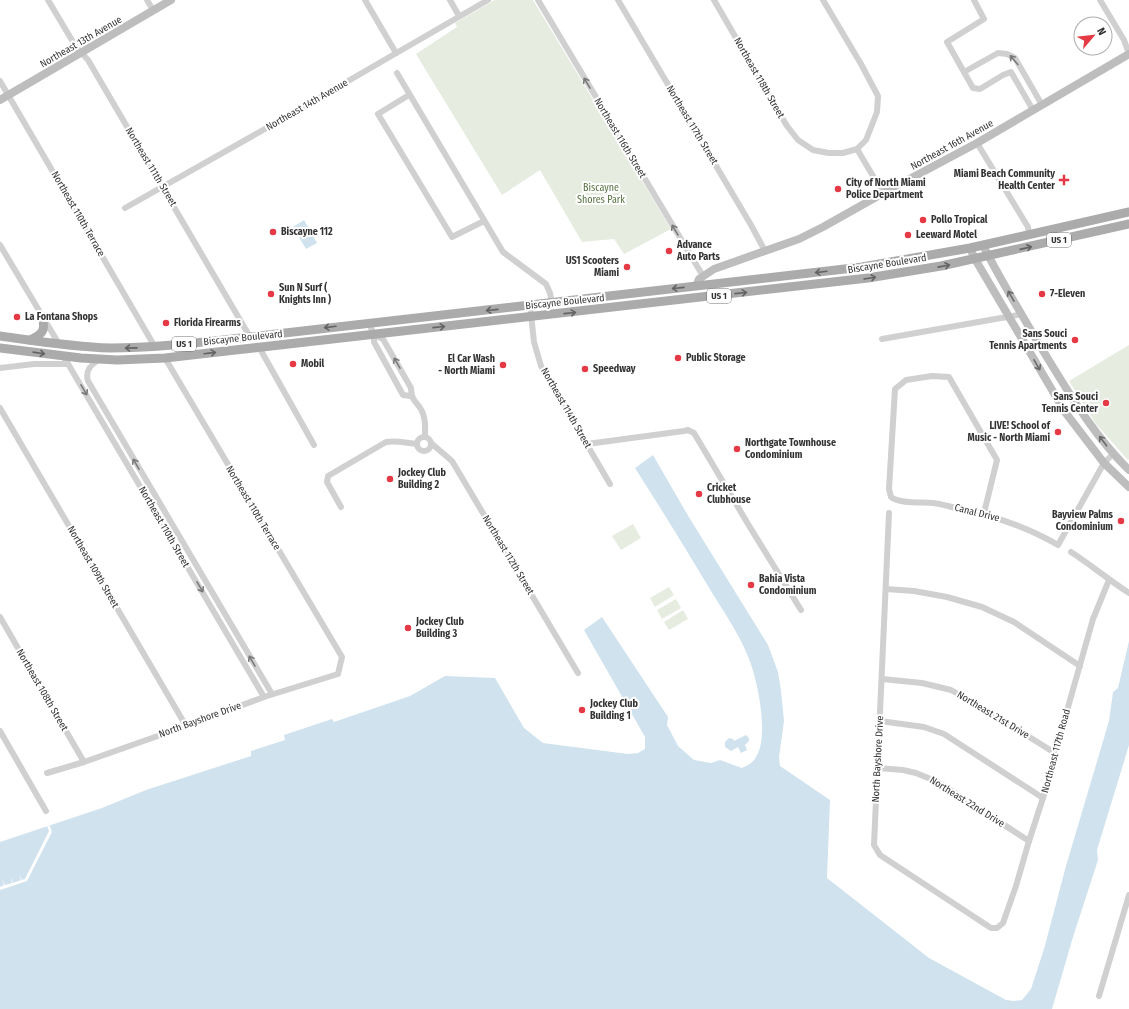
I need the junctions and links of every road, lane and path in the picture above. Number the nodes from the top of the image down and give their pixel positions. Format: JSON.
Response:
{"nodes":[{"id":1,"x":48,"y":0,"type":"edge"},
{"id":2,"x":147,"y":0,"type":"edge"},
{"id":3,"x":171,"y":0,"type":"edge"},
{"id":4,"x":365,"y":0,"type":"edge"},
{"id":5,"x":450,"y":0,"type":"edge"},
{"id":6,"x":488,"y":0,"type":"edge"},
{"id":7,"x":538,"y":0,"type":"edge"},
{"id":8,"x":618,"y":0,"type":"edge"},
{"id":9,"x":714,"y":0,"type":"edge"},
{"id":10,"x":823,"y":0,"type":"edge"},
{"id":11,"x":974,"y":0,"type":"edge"},
{"id":12,"x":1100,"y":0,"type":"edge"},
{"id":13,"x":154,"y":10,"type":"junction"},
{"id":14,"x":459,"y":16,"type":"junction"},
{"id":15,"x":82,"y":53,"type":"junction"},
{"id":16,"x":396,"y":53,"type":"junction"},
{"id":17,"x":1129,"y":54,"type":"edge"},
{"id":18,"x":964,"y":72,"type":"junction"},
{"id":19,"x":397,"y":73,"type":"dead end"},
{"id":20,"x":1024,"y":74,"type":"junction"},
{"id":21,"x":1016,"y":79,"type":"junction"},
{"id":22,"x":0,"y":81,"type":"edge"},
{"id":23,"x":8,"y":95,"type":"junction"},
{"id":24,"x":409,"y":95,"type":"junction"},
{"id":25,"x":0,"y":100,"type":"edge"},
{"id":26,"x":1042,"y":105,"type":"junction"},
{"id":27,"x":1033,"y":110,"type":"junction"},
{"id":28,"x":977,"y":143,"type":"junction"},
{"id":29,"x":857,"y":149,"type":"junction"},
{"id":30,"x":163,"y":186,"type":"junction"},
{"id":31,"x":883,"y":193,"type":"junction"},
{"id":32,"x":125,"y":208,"type":"dead end"},
{"id":33,"x":1129,"y":212,"type":"edge"},
{"id":34,"x":1112,"y":216,"type":"junction"},
{"id":35,"x":484,"y":221,"type":"junction"},
{"id":36,"x":1129,"y":224,"type":"edge"},
{"id":37,"x":1090,"y":233,"type":"junction"},
{"id":38,"x":1029,"y":235,"type":"junction"},
{"id":39,"x":0,"y":245,"type":"edge"},
{"id":40,"x":982,"y":245,"type":"junction"},
{"id":41,"x":970,"y":248,"type":"junction"},
{"id":42,"x":765,"y":250,"type":"junction"},
{"id":43,"x":988,"y":256,"type":"junction"},
{"id":44,"x":975,"y":259,"type":"junction"},
{"id":45,"x":703,"y":276,"type":"junction"},
{"id":46,"x":696,"y":286,"type":"junction"},
{"id":47,"x":683,"y":300,"type":"junction"},
{"id":48,"x":552,"y":303,"type":"junction"},
{"id":49,"x":530,"y":305,"type":"junction"},
{"id":50,"x":1021,"y":314,"type":"junction"},
{"id":51,"x":42,"y":316,"type":"junction"},
{"id":52,"x":532,"y":317,"type":"junction"},
{"id":53,"x":1009,"y":318,"type":"junction"},
{"id":54,"x":369,"y":323,"type":"junction"},
{"id":55,"x":374,"y":335,"type":"junction"},
{"id":56,"x":0,"y":336,"type":"edge"},
{"id":57,"x":250,"y":337,"type":"junction"},
{"id":58,"x":882,"y":339,"type":"dead end"},
{"id":59,"x":30,"y":340,"type":"junction"},
{"id":60,"x":59,"y":344,"type":"junction"},
{"id":61,"x":155,"y":347,"type":"junction"},
{"id":62,"x":258,"y":347,"type":"junction"},
{"id":63,"x":0,"y":348,"type":"edge"},
{"id":64,"x":165,"y":358,"type":"junction"},
{"id":65,"x":100,"y":359,"type":"junction"},
{"id":66,"x":66,"y":360,"type":"junction"},
{"id":67,"x":0,"y":368,"type":"edge"},
{"id":68,"x":404,"y":375,"type":"junction"},
{"id":69,"x":395,"y":380,"type":"junction"},
{"id":70,"x":411,"y":396,"type":"junction"},
{"id":71,"x":0,"y":408,"type":"edge"},
{"id":72,"x":425,"y":437,"type":"junction"},
{"id":73,"x":417,"y":444,"type":"junction"},
{"id":74,"x":431,"y":444,"type":"junction"},
{"id":75,"x":587,"y":444,"type":"junction"},
{"id":76,"x":314,"y":445,"type":"dead end"},
{"id":77,"x":1113,"y":454,"type":"junction"},
{"id":78,"x":1104,"y":463,"type":"junction"},
{"id":79,"x":1129,"y":470,"type":"edge"},
{"id":80,"x":610,"y":484,"type":"dead end"},
{"id":81,"x":1129,"y":488,"type":"edge"},
{"id":82,"x":341,"y":507,"type":"dead end"},
{"id":83,"x":889,"y":513,"type":"dead end"},
{"id":84,"x":984,"y":513,"type":"junction"},
{"id":85,"x":1071,"y":552,"type":"dead end"},
{"id":86,"x":1109,"y":580,"type":"junction"},
{"id":87,"x":886,"y":589,"type":"junction"},
{"id":88,"x":1129,"y":593,"type":"edge"},
{"id":89,"x":801,"y":610,"type":"dead end"},
{"id":90,"x":0,"y":617,"type":"edge"},
{"id":91,"x":342,"y":657,"type":"joint"},
{"id":92,"x":1080,"y":666,"type":"junction"},
{"id":93,"x":578,"y":673,"type":"dead end"},
{"id":94,"x":882,"y":679,"type":"junction"},
{"id":95,"x":272,"y":694,"type":"junction"},
{"id":96,"x":264,"y":697,"type":"junction"},
{"id":97,"x":880,"y":721,"type":"junction"},
{"id":98,"x":186,"y":726,"type":"junction"},
{"id":99,"x":0,"y":731,"type":"edge"},
{"id":100,"x":3,"y":741,"type":"edge"},
{"id":101,"x":1055,"y":753,"type":"junction"},
{"id":102,"x":84,"y":762,"type":"junction"},
{"id":103,"x":878,"y":768,"type":"junction"},
{"id":104,"x":47,"y":773,"type":"dead end"},
{"id":105,"x":1043,"y":798,"type":"junction"},
{"id":106,"x":46,"y":811,"type":"dead end"},
{"id":107,"x":1029,"y":841,"type":"junction"},
{"id":108,"x":1129,"y":895,"type":"edge"},
{"id":109,"x":1003,"y":923,"type":"joint"},
{"id":110,"x":1099,"y":996,"type":"dead end"}],
"edges":[{"from":1,"to":15,"type":"street","name":"Northeast 111th Street"},
{"from":2,"to":13,"type":"street"},
{"from":3,"to":13,"type":"street","name":"Northeast 13th Avenue"},
{"from":4,"to":16,"type":"street"},
{"from":5,"to":14,"type":"street"},
{"from":6,"to":14,"type":"street","name":"Northeast 14th Avenue"},
{"from":45,"to":7,"type":"street","name":"Northeast 116th Street","one_way":true},
{"from":8,"to":42,"type":"street","name":"Northeast 117th Street"},
{"from":9,"to":29,"type":"street","name":"Northeast 118th Street"},
{"from":10,"to":29,"type":"street"},
{"from":11,"to":18,"type":"street"},
{"from":12,"to":17,"type":"street"},
{"from":13,"to":15,"type":"street","name":"Northeast 13th Avenue"},
{"from":14,"to":16,"type":"street","name":"Northeast 14th Avenue"},
{"from":15,"to":23,"type":"street","name":"Northeast 13th Avenue"},
{"from":15,"to":30,"type":"street","name":"Northeast 111th Street"},
{"from":16,"to":30,"type":"street","name":"Northeast 14th Avenue"},
{"from":17,"to":26,"type":"street","name":"Northeast 16th Avenue"},
{"from":20,"to":18,"type":"street","one_way":true},
{"from":18,"to":21,"type":"street"},
{"from":19,"to":24,"type":"street"},
{"from":20,"to":21,"type":"street"},
{"from":20,"to":26,"type":"street"},
{"from":21,"to":27,"type":"street"},
{"from":22,"to":23,"type":"street","name":"Northeast 110th Terrace"},
{"from":23,"to":25,"type":"street","name":"Northeast 13th Avenue"},
{"from":23,"to":61,"type":"street","name":"Northeast 110th Terrace"},
{"from":24,"to":35,"type":"street"},
{"from":24,"to":35,"type":"street"},
{"from":26,"to":27,"type":"street","name":"Northeast 16th Avenue"},
{"from":27,"to":28,"type":"street","name":"Northeast 16th Avenue"},
{"from":28,"to":31,"type":"street","name":"Northeast 16th Avenue"},
{"from":28,"to":38,"type":"street"},
{"from":29,"to":31,"type":"street"},
{"from":30,"to":32,"type":"street","name":"Northeast 14th Avenue"},
{"from":30,"to":57,"type":"street","name":"Northeast 111th Street"},
{"from":31,"to":42,"type":"street","name":"Northeast 16th Avenue"},
{"from":33,"to":34,"type":"main road","name":"Biscayne Boulevard","number":"US 1"},
{"from":34,"to":37,"type":"main road"},
{"from":34,"to":38,"type":"main road","name":"Biscayne Boulevard","number":"US 1"},
{"from":35,"to":48,"type":"street"},
{"from":36,"to":37,"type":"main road","name":"Biscayne Boulevard","number":"US 1"},
{"from":43,"to":37,"type":"main road","name":"Biscayne Boulevard","number":"US 1","one_way":true},
{"from":38,"to":40,"type":"main road","name":"Biscayne Boulevard","number":"US 1"},
{"from":39,"to":51,"type":"street"},
{"from":40,"to":41,"type":"main road","name":"Biscayne Boulevard","number":"US 1"},
{"from":40,"to":43,"type":"street"},
{"from":41,"to":44,"type":"street"},
{"from":41,"to":46,"type":"main road","name":"Biscayne Boulevard","number":"US 1","one_way":true},
{"from":42,"to":45,"type":"street","name":"Northeast 16th Avenue"},
{"from":43,"to":44,"type":"main road","name":"Biscayne Boulevard","number":"US 1"},
{"from":50,"to":43,"type":"street","one_way":true},
{"from":47,"to":44,"type":"main road","name":"Biscayne Boulevard","number":"US 1","one_way":true},
{"from":44,"to":53,"type":"street"},
{"from":45,"to":46,"type":"street","name":"Northeast 16th Avenue"},
{"from":46,"to":47,"type":"main road"},
{"from":46,"to":48,"type":"main road","name":"Biscayne Boulevard","number":"US 1","one_way":true},
{"from":52,"to":47,"type":"main road","name":"Biscayne Boulevard","number":"US 1","one_way":true},
{"from":48,"to":49,"type":"main road","name":"Biscayne Boulevard","number":"US 1"},
{"from":49,"to":52,"type":"street","name":"Northeast 114th Street"},
{"from":49,"to":54,"type":"main road","name":"Biscayne Boulevard","number":"US 1","one_way":true},
{"from":50,"to":53,"type":"street"},
{"from":77,"to":50,"type":"street","one_way":true},
{"from":51,"to":59,"type":"main road"},
{"from":51,"to":60,"type":"street"},
{"from":55,"to":52,"type":"main road","name":"Biscayne Boulevard","number":"US 1","one_way":true},
{"from":52,"to":75,"type":"street","name":"Northeast 114th Street"},
{"from":53,"to":58,"type":"street"},
{"from":53,"to":78,"type":"street","one_way":true},
{"from":54,"to":55,"type":"street"},
{"from":54,"to":57,"type":"main road","name":"Biscayne Boulevard","number":"US 1","one_way":true},
{"from":55,"to":62,"type":"main road","name":"Biscayne Boulevard","number":"US 1"},
{"from":68,"to":55,"type":"street","one_way":true},
{"from":55,"to":69,"type":"street"},
{"from":56,"to":59,"type":"main road","name":"Biscayne Boulevard","number":"US 1"},
{"from":57,"to":61,"type":"main road","name":"Biscayne Boulevard","number":"US 1"},
{"from":59,"to":60,"type":"main road","name":"Biscayne Boulevard","number":"US 1"},
{"from":61,"to":60,"type":"main road","name":"Biscayne Boulevard","number":"US 1","one_way":true},
{"from":64,"to":62,"type":"main road","name":"Biscayne Boulevard","number":"US 1","one_way":true},
{"from":62,"to":76,"type":"street"},
{"from":63,"to":66,"type":"main road","name":"Biscayne Boulevard","number":"US 1","one_way":true},
{"from":64,"to":65,"type":"main road","name":"Biscayne Boulevard","number":"US 1"},
{"from":64,"to":91,"type":"street","name":"Northeast 110th Terrace"},
{"from":65,"to":66,"type":"main road","name":"Biscayne Boulevard","number":"US 1"},
{"from":95,"to":65,"type":"street","name":"Northeast 110th Street","one_way":true},
{"from":66,"to":67,"type":"street"},
{"from":66,"to":96,"type":"street","name":"Northeast 110th Street","one_way":true},
{"from":68,"to":69,"type":"street"},
{"from":68,"to":70,"type":"street"},
{"from":69,"to":70,"type":"street"},
{"from":70,"to":72,"type":"street"},
{"from":71,"to":98,"type":"street","name":"Northeast 109th Street"},
{"from":72,"to":73,"type":"street"},
{"from":72,"to":74,"type":"street"},
{"from":73,"to":74,"type":"street"},
{"from":73,"to":82,"type":"street"},
{"from":74,"to":93,"type":"street","name":"Northeast 112th Street"},
{"from":75,"to":80,"type":"street","name":"Northeast 114th Street"},
{"from":75,"to":89,"type":"street"},
{"from":77,"to":78,"type":"street"},
{"from":77,"to":79,"type":"street"},
{"from":78,"to":81,"type":"street"},
{"from":78,"to":84,"type":"street","name":"Canal Drive"},
{"from":83,"to":87,"type":"street","name":"North Bayshore Drive"},
{"from":84,"to":84,"type":"street","name":"Canal Drive"},
{"from":85,"to":86,"type":"street"},
{"from":86,"to":88,"type":"street"},
{"from":86,"to":92,"type":"street","name":"Northeast 117th Road"},
{"from":87,"to":92,"type":"street"},
{"from":87,"to":94,"type":"street","name":"North Bayshore Drive"},
{"from":90,"to":102,"type":"street","name":"Northeast 108th Street"},
{"from":91,"to":95,"type":"street","name":"North Bayshore Drive"},
{"from":92,"to":101,"type":"street","name":"Northeast 117th Road"},
{"from":94,"to":97,"type":"street","name":"North Bayshore Drive"},
{"from":94,"to":101,"type":"street","name":"Northeast 21st Drive"},
{"from":95,"to":96,"type":"street","name":"North Bayshore Drive"},
{"from":96,"to":98,"type":"street","name":"North Bayshore Drive"},
{"from":97,"to":103,"type":"street","name":"North Bayshore Drive"},
{"from":97,"to":105,"type":"street"},
{"from":98,"to":102,"type":"street","name":"North Bayshore Drive"},
{"from":99,"to":100,"type":"street"},
{"from":100,"to":106,"type":"street"},
{"from":101,"to":105,"type":"street","name":"Northeast 117th Road"},
{"from":102,"to":104,"type":"street","name":"North Bayshore Drive"},
{"from":103,"to":107,"type":"street","name":"Northeast 22nd Drive"},
{"from":103,"to":109,"type":"street","name":"North Bayshore Drive"},
{"from":105,"to":107,"type":"street","name":"Northeast 117th Road"},
{"from":107,"to":109,"type":"street","name":"Northeast 117th Road"},
{"from":108,"to":110,"type":"street"}]}
